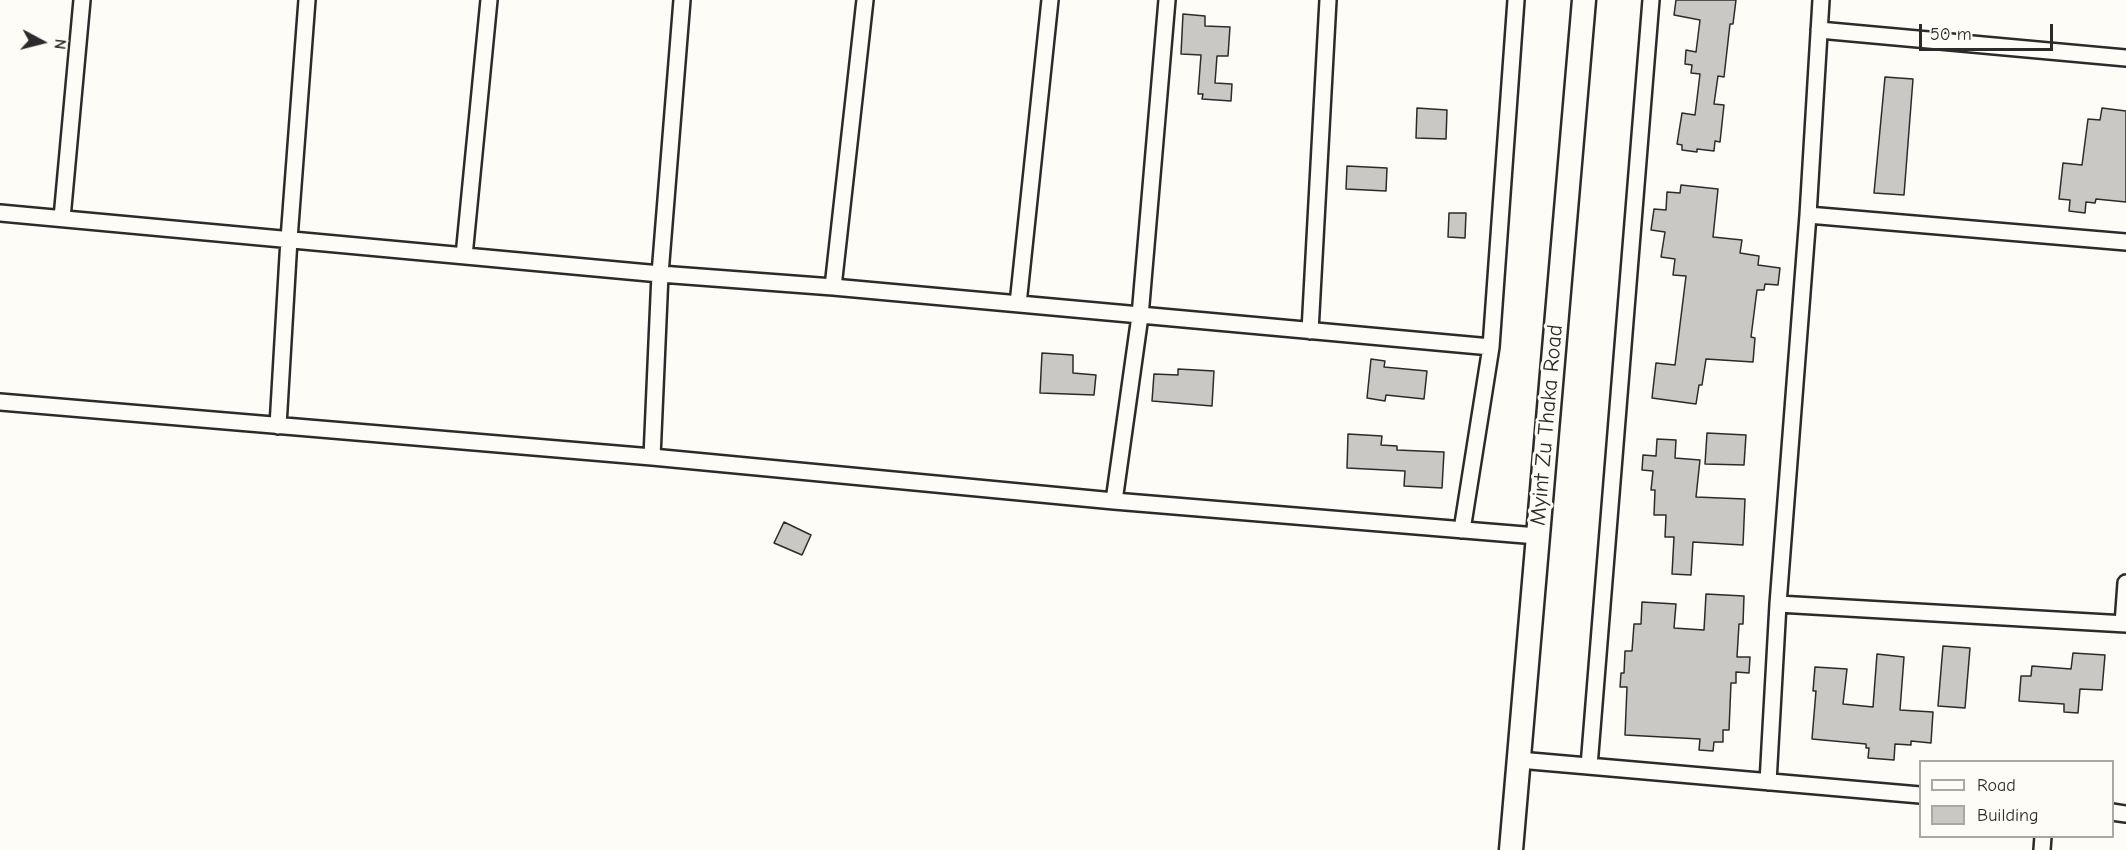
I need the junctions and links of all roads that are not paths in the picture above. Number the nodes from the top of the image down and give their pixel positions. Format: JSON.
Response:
{"nodes":[{"id":1,"x":82,"y":0,"type":"edge"},
{"id":2,"x":307,"y":0,"type":"edge"},
{"id":3,"x":489,"y":0,"type":"edge"},
{"id":4,"x":682,"y":0,"type":"edge"},
{"id":5,"x":865,"y":0,"type":"edge"},
{"id":6,"x":1050,"y":0,"type":"edge"},
{"id":7,"x":1167,"y":0,"type":"edge"},
{"id":8,"x":1328,"y":0,"type":"edge"},
{"id":9,"x":1516,"y":0,"type":"edge"},
{"id":10,"x":1584,"y":0,"type":"edge"},
{"id":11,"x":1651,"y":0,"type":"edge"},
{"id":12,"x":1821,"y":0,"type":"edge"},
{"id":13,"x":1818,"y":30,"type":"junction"},
{"id":14,"x":2126,"y":58,"type":"edge"},
{"id":15,"x":0,"y":213,"type":"edge"},
{"id":16,"x":1808,"y":215,"type":"junction"},
{"id":17,"x":62,"y":218,"type":"junction"},
{"id":18,"x":289,"y":239,"type":"junction"},
{"id":19,"x":2126,"y":242,"type":"edge"},
{"id":20,"x":464,"y":256,"type":"junction"},
{"id":21,"x":660,"y":274,"type":"junction"},
{"id":22,"x":833,"y":287,"type":"junction"},
{"id":23,"x":1018,"y":304,"type":"junction"},
{"id":24,"x":1140,"y":316,"type":"junction"},
{"id":25,"x":1310,"y":331,"type":"junction"},
{"id":26,"x":1491,"y":347,"type":"junction"},
{"id":27,"x":0,"y":402,"type":"edge"},
{"id":28,"x":279,"y":426,"type":"junction"},
{"id":29,"x":652,"y":457,"type":"junction"},
{"id":30,"x":1114,"y":501,"type":"junction"},
{"id":31,"x":1462,"y":530,"type":"junction"},
{"id":32,"x":1537,"y":536,"type":"junction"},
{"id":33,"x":2126,"y":583,"type":"edge"},
{"id":34,"x":1778,"y":604,"type":"junction"},
{"id":35,"x":2124,"y":624,"type":"edge"},
{"id":36,"x":1519,"y":759,"type":"junction"},
{"id":37,"x":1589,"y":766,"type":"junction"},
{"id":38,"x":1768,"y":782,"type":"junction"},
{"id":39,"x":1919,"y":795,"type":"edge"},
{"id":40,"x":1511,"y":850,"type":"edge"}],
"edges":[{"from":1,"to":17,"type":"street"},
{"from":2,"to":18,"type":"street"},
{"from":3,"to":20,"type":"street"},
{"from":4,"to":21,"type":"street"},
{"from":5,"to":22,"type":"street"},
{"from":6,"to":23,"type":"street"},
{"from":7,"to":24,"type":"street"},
{"from":8,"to":25,"type":"street"},
{"from":9,"to":26,"type":"street"},
{"from":10,"to":32,"type":"street","name":"Myint Zu Thaka Road"},
{"from":11,"to":37,"type":"street"},
{"from":12,"to":13,"type":"street"},
{"from":13,"to":14,"type":"street"},
{"from":13,"to":16,"type":"street"},
{"from":15,"to":17,"type":"street"},
{"from":16,"to":19,"type":"street"},
{"from":16,"to":34,"type":"street"},
{"from":17,"to":18,"type":"street"},
{"from":18,"to":20,"type":"street"},
{"from":18,"to":28,"type":"street"},
{"from":20,"to":21,"type":"street"},
{"from":21,"to":22,"type":"street"},
{"from":21,"to":29,"type":"street"},
{"from":22,"to":23,"type":"street"},
{"from":23,"to":24,"type":"street"},
{"from":24,"to":25,"type":"street"},
{"from":24,"to":30,"type":"street"},
{"from":25,"to":26,"type":"street"},
{"from":26,"to":31,"type":"street"},
{"from":27,"to":28,"type":"street"},
{"from":28,"to":29,"type":"street"},
{"from":29,"to":30,"type":"street"},
{"from":30,"to":31,"type":"street"},
{"from":31,"to":32,"type":"street"},
{"from":32,"to":36,"type":"street","name":"Myint Zu Thaka Road"},
{"from":33,"to":35,"type":"street"},
{"from":34,"to":35,"type":"street"},
{"from":34,"to":38,"type":"street"},
{"from":36,"to":37,"type":"street"},
{"from":36,"to":40,"type":"street","name":"Myint Zu Thaka Road"},
{"from":37,"to":38,"type":"street"},
{"from":38,"to":39,"type":"street"}]}
